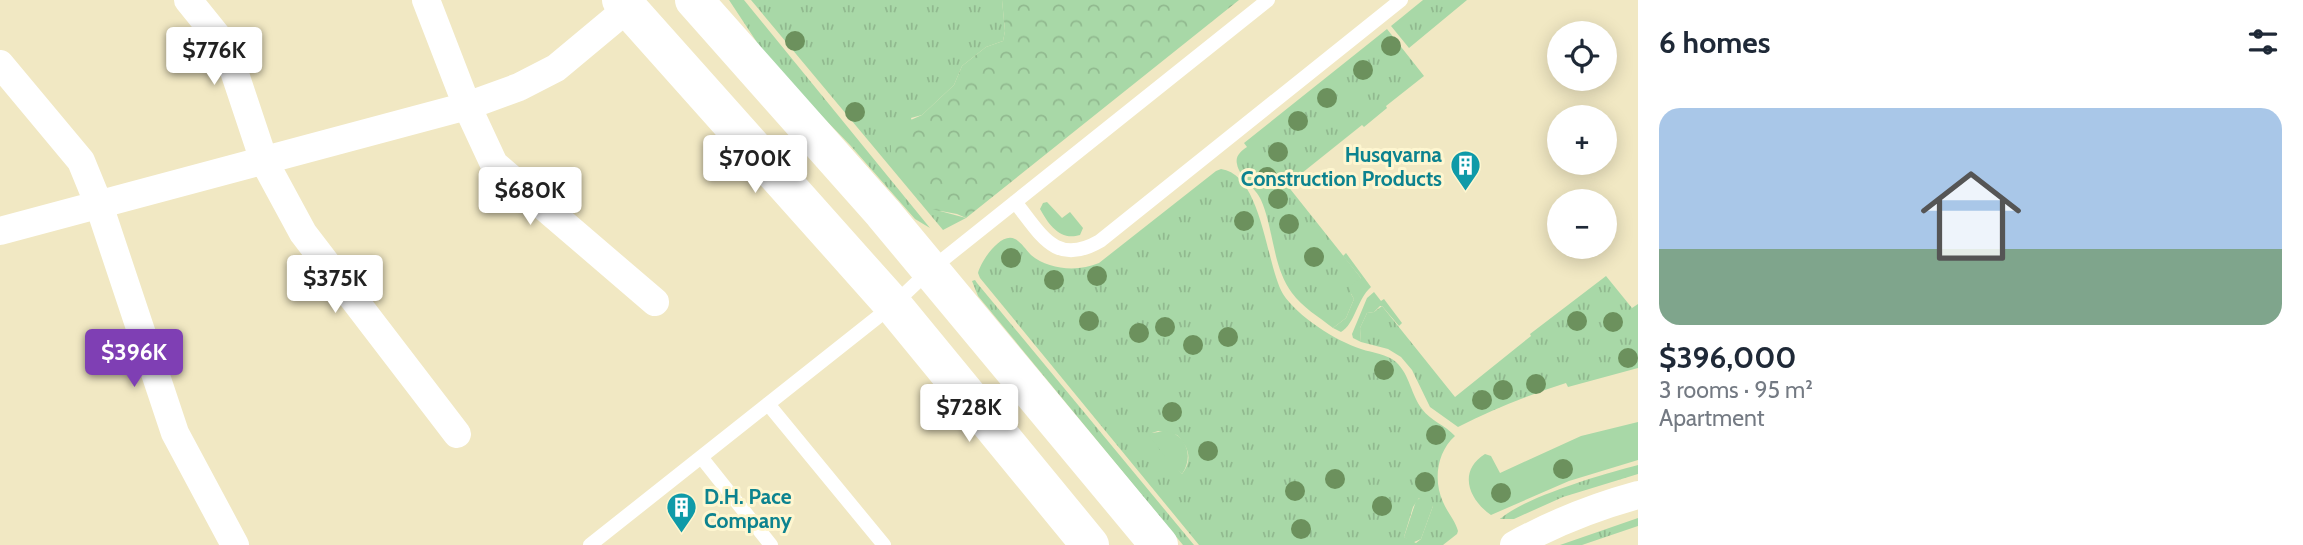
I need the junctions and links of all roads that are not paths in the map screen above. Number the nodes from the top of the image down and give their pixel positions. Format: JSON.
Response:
{"nodes":[{"id":1,"x":187,"y":0,"type":"edge"},
{"id":2,"x":426,"y":0,"type":"edge"},
{"id":3,"x":694,"y":0,"type":"edge"},
{"id":4,"x":1268,"y":0,"type":"edge"},
{"id":5,"x":1401,"y":0,"type":"edge"},
{"id":6,"x":625,"y":4,"type":"edge"},
{"id":7,"x":0,"y":64,"type":"edge"},
{"id":8,"x":467,"y":106,"type":"junction"},
{"id":9,"x":264,"y":161,"type":"junction"},
{"id":10,"x":1015,"y":202,"type":"junction"},
{"id":11,"x":99,"y":205,"type":"junction"},
{"id":12,"x":0,"y":231,"type":"edge"},
{"id":13,"x":930,"y":270,"type":"junction"},
{"id":14,"x":655,"y":302,"type":"dead end"},
{"id":15,"x":893,"y":304,"type":"junction"},
{"id":16,"x":768,"y":404,"type":"junction"},
{"id":17,"x":457,"y":434,"type":"dead end"},
{"id":18,"x":701,"y":457,"type":"junction"},
{"id":19,"x":1638,"y":495,"type":"edge"},
{"id":20,"x":235,"y":545,"type":"edge"},
{"id":21,"x":590,"y":545,"type":"edge"},
{"id":22,"x":771,"y":545,"type":"edge"},
{"id":23,"x":884,"y":545,"type":"edge"},
{"id":24,"x":1090,"y":545,"type":"edge"},
{"id":25,"x":1159,"y":545,"type":"edge"},
{"id":26,"x":1514,"y":545,"type":"edge"}],
"edges":[{"from":1,"to":9,"type":"street"},
{"from":2,"to":8,"type":"street"},
{"from":3,"to":13,"type":"main road"},
{"from":4,"to":10,"type":"lane"},
{"from":5,"to":10,"type":"lane"},
{"from":6,"to":8,"type":"street"},
{"from":6,"to":15,"type":"main road"},
{"from":7,"to":11,"type":"street"},
{"from":8,"to":9,"type":"street"},
{"from":8,"to":14,"type":"street"},
{"from":9,"to":11,"type":"street"},
{"from":9,"to":17,"type":"street"},
{"from":10,"to":13,"type":"lane"},
{"from":11,"to":12,"type":"street"},
{"from":11,"to":20,"type":"street"},
{"from":13,"to":15,"type":"lane"},
{"from":13,"to":25,"type":"main road"},
{"from":15,"to":16,"type":"lane"},
{"from":15,"to":24,"type":"main road"},
{"from":16,"to":18,"type":"lane"},
{"from":16,"to":23,"type":"lane"},
{"from":18,"to":21,"type":"lane"},
{"from":18,"to":22,"type":"lane"},
{"from":19,"to":26,"type":"street"}]}
